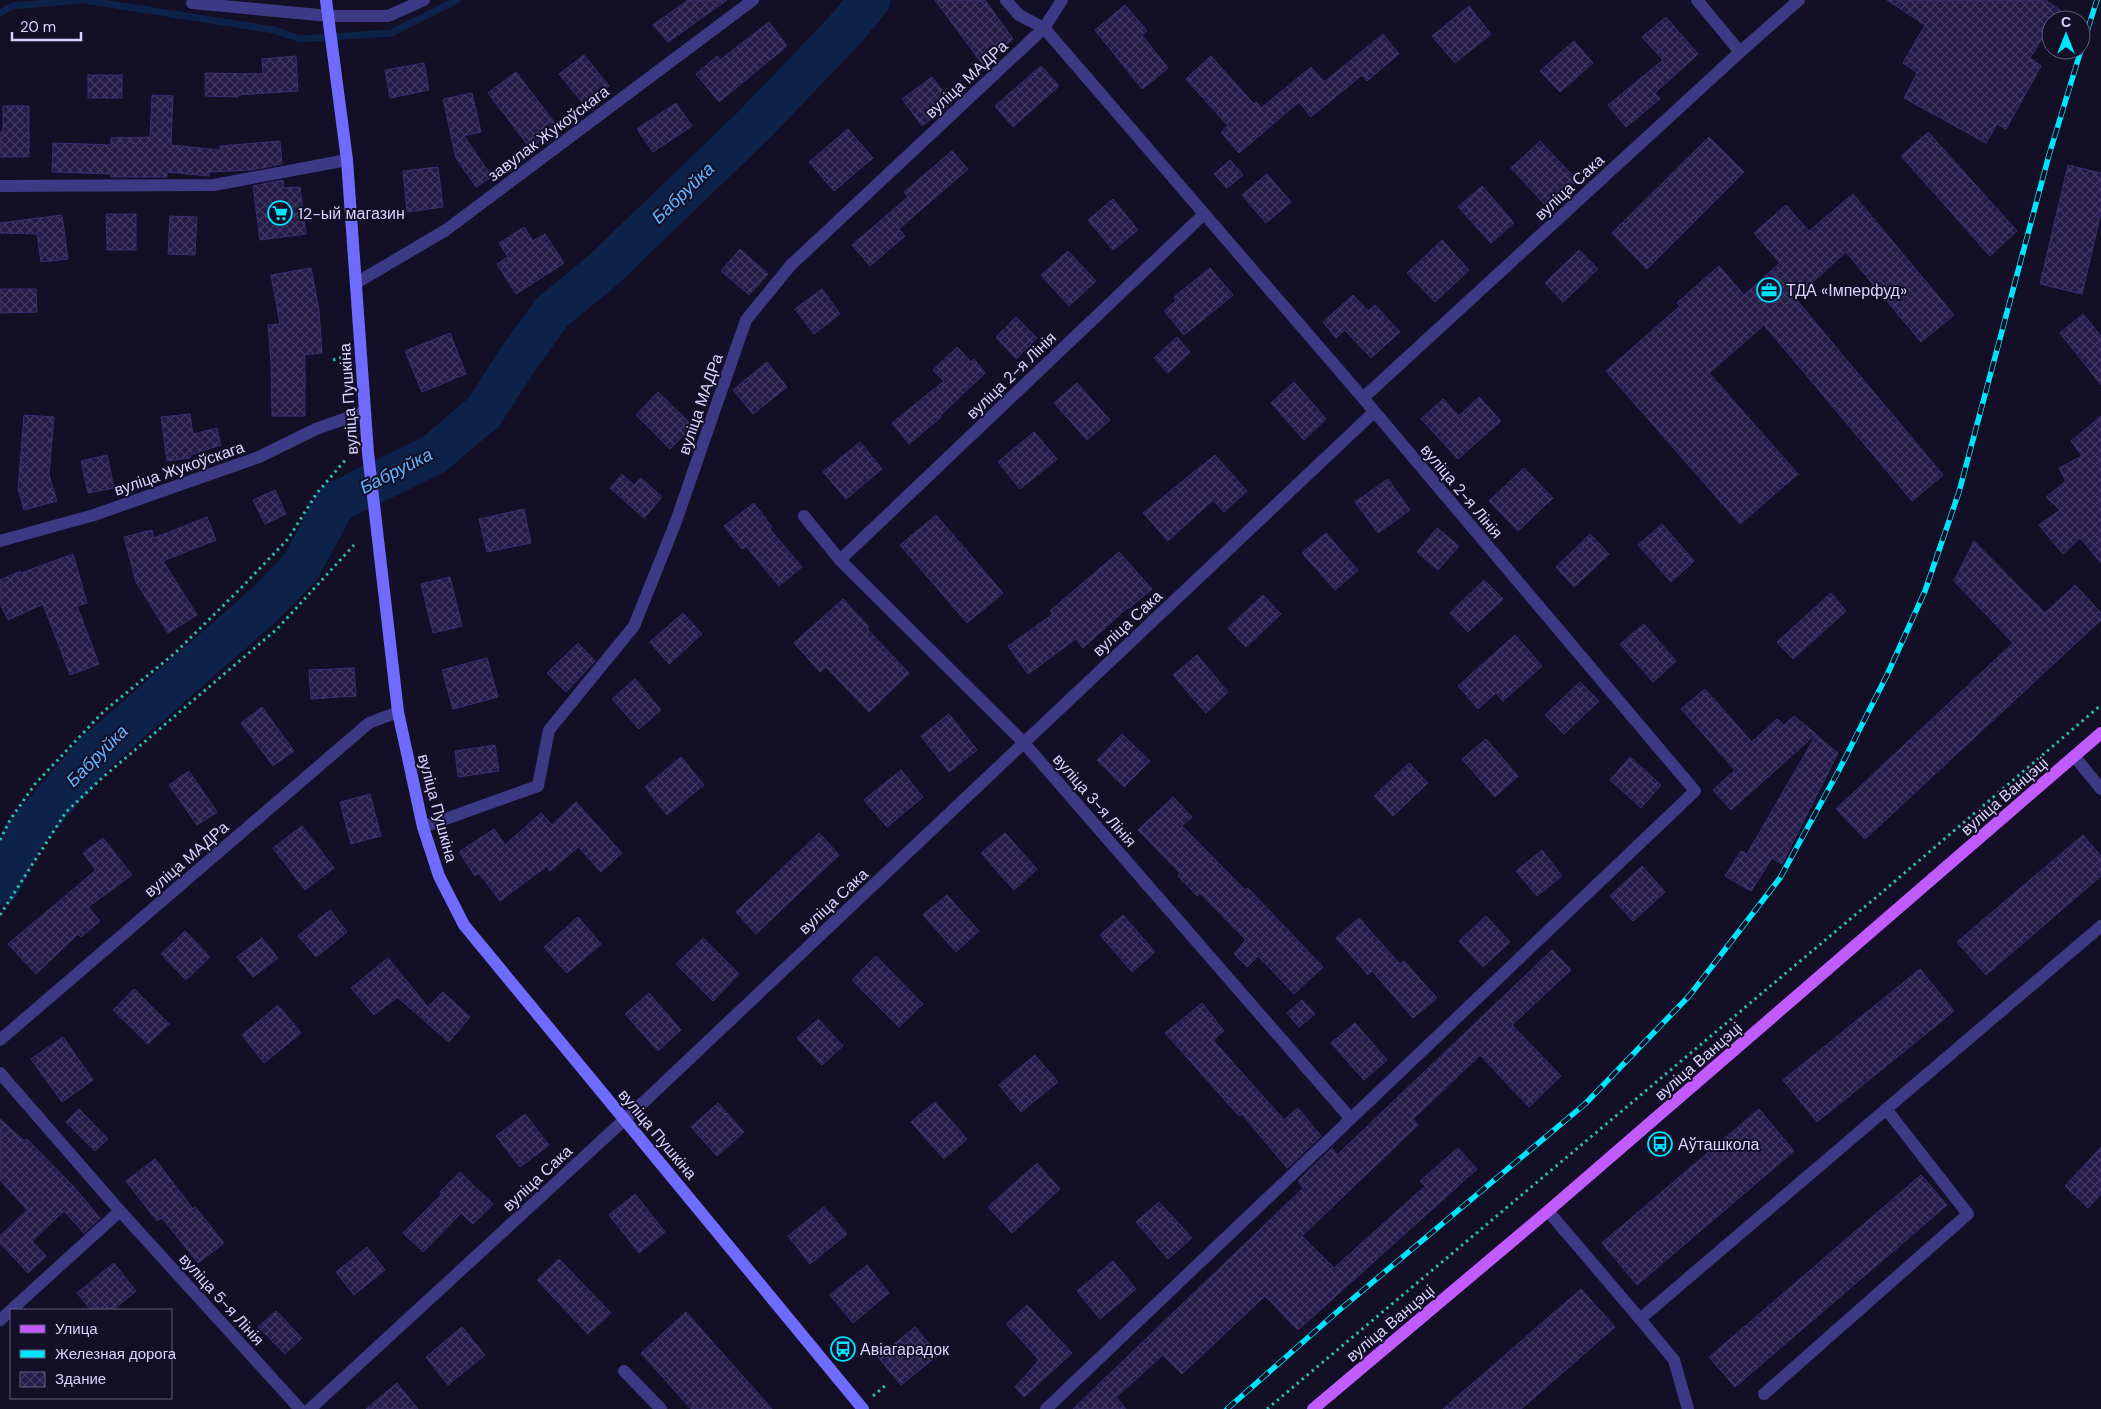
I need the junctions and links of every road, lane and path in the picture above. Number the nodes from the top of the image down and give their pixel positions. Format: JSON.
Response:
{"nodes":[{"id":1,"x":326,"y":0,"type":"edge"},
{"id":2,"x":424,"y":0,"type":"edge"},
{"id":3,"x":753,"y":0,"type":"edge"},
{"id":4,"x":1006,"y":0,"type":"edge"},
{"id":5,"x":1062,"y":0,"type":"edge"},
{"id":6,"x":1697,"y":0,"type":"edge"},
{"id":7,"x":1799,"y":0,"type":"edge"},
{"id":8,"x":192,"y":3,"type":"dead end"},
{"id":9,"x":330,"y":21,"type":"junction"},
{"id":10,"x":1044,"y":28,"type":"junction"},
{"id":11,"x":1740,"y":52,"type":"junction"},
{"id":12,"x":347,"y":160,"type":"junction"},
{"id":13,"x":0,"y":186,"type":"edge"},
{"id":14,"x":1204,"y":214,"type":"junction"},
{"id":15,"x":356,"y":283,"type":"junction"},
{"id":16,"x":1362,"y":398,"type":"junction"},
{"id":17,"x":364,"y":412,"type":"junction"},
{"id":18,"x":1374,"y":412,"type":"junction"},
{"id":19,"x":347,"y":458,"type":"dead end"},
{"id":20,"x":804,"y":516,"type":"dead end"},
{"id":21,"x":0,"y":541,"type":"edge"},
{"id":22,"x":354,"y":545,"type":"dead end"},
{"id":23,"x":840,"y":560,"type":"junction"},
{"id":24,"x":2101,"y":705,"type":"edge"},
{"id":25,"x":398,"y":712,"type":"junction"},
{"id":26,"x":2101,"y":733,"type":"edge"},
{"id":27,"x":1024,"y":743,"type":"junction"},
{"id":28,"x":2074,"y":756,"type":"junction"},
{"id":29,"x":2101,"y":789,"type":"edge"},
{"id":30,"x":423,"y":827,"type":"junction"},
{"id":31,"x":0,"y":840,"type":"edge"},
{"id":32,"x":0,"y":915,"type":"edge"},
{"id":33,"x":2101,"y":926,"type":"edge"},
{"id":34,"x":0,"y":1040,"type":"edge"},
{"id":35,"x":0,"y":1073,"type":"edge"},
{"id":36,"x":1886,"y":1109,"type":"junction"},
{"id":37,"x":1350,"y":1118,"type":"junction"},
{"id":38,"x":625,"y":1119,"type":"junction"},
{"id":39,"x":120,"y":1211,"type":"junction"},
{"id":40,"x":1548,"y":1212,"type":"junction"},
{"id":41,"x":12,"y":1309,"type":"edge"},
{"id":42,"x":10,"y":1311,"type":"edge"},
{"id":43,"x":1640,"y":1319,"type":"junction"},
{"id":44,"x":0,"y":1320,"type":"edge"},
{"id":45,"x":624,"y":1371,"type":"dead end"},
{"id":46,"x":1764,"y":1394,"type":"dead end"},
{"id":47,"x":300,"y":1409,"type":"edge"},
{"id":48,"x":310,"y":1409,"type":"edge"},
{"id":49,"x":661,"y":1409,"type":"edge"},
{"id":50,"x":862,"y":1409,"type":"edge"},
{"id":51,"x":1046,"y":1409,"type":"edge"},
{"id":52,"x":1267,"y":1409,"type":"edge"},
{"id":53,"x":1313,"y":1409,"type":"edge"},
{"id":54,"x":1688,"y":1409,"type":"edge"}],
"edges":[{"from":1,"to":9,"type":"main road","name":"вуліца Пушкіна"},
{"from":2,"to":9,"type":"street"},
{"from":3,"to":15,"type":"street","name":"завулак Жукоўскага"},
{"from":4,"to":10,"type":"street"},
{"from":5,"to":10,"type":"street","name":"вуліца МАДРа"},
{"from":6,"to":11,"type":"street"},
{"from":7,"to":11,"type":"street","name":"вуліца Сака"},
{"from":8,"to":9,"type":"street"},
{"from":9,"to":12,"type":"main road","name":"вуліца Пушкіна"},
{"from":10,"to":14,"type":"street","name":"вуліца 2-я Лінія"},
{"from":10,"to":30,"type":"street","name":"вуліца МАДРа"},
{"from":11,"to":16,"type":"street","name":"вуліца Сака"},
{"from":12,"to":13,"type":"street"},
{"from":12,"to":15,"type":"main road","name":"вуліца Пушкіна"},
{"from":14,"to":16,"type":"street","name":"вуліца 2-я Лінія"},
{"from":14,"to":23,"type":"street","name":"вуліца 2-я Лінія"},
{"from":15,"to":17,"type":"main road","name":"вуліца Пушкіна"},
{"from":16,"to":18,"type":"street","name":"вуліца 2-я Лінія"},
{"from":17,"to":21,"type":"street","name":"вуліца Жукоўскага"},
{"from":17,"to":25,"type":"main road","name":"вуліца Пушкіна"},
{"from":18,"to":27,"type":"street","name":"вуліца Сака"},
{"from":18,"to":37,"type":"street","name":"вуліца 2-я Лінія"},
{"from":19,"to":31,"type":"path"},
{"from":20,"to":23,"type":"street","name":"вуліца 3-я Лінія"},
{"from":22,"to":32,"type":"path"},
{"from":23,"to":27,"type":"street","name":"вуліца 3-я Лінія"},
{"from":24,"to":52,"type":"path"},
{"from":25,"to":30,"type":"main road","name":"вуліца Пушкіна"},
{"from":25,"to":34,"type":"street","name":"вуліца МАДРа"},
{"from":26,"to":28,"type":"main road","name":"вуліца Ванцэці"},
{"from":27,"to":37,"type":"street","name":"вуліца 3-я Лінія"},
{"from":27,"to":38,"type":"street","name":"вуліца Сака"},
{"from":28,"to":29,"type":"street"},
{"from":28,"to":40,"type":"main road","name":"вуліца Ванцэці"},
{"from":30,"to":38,"type":"main road","name":"вуліца Пушкіна"},
{"from":33,"to":36,"type":"street"},
{"from":35,"to":39,"type":"street","name":"вуліца 5-я Лінія"},
{"from":36,"to":43,"type":"street"},
{"from":36,"to":46,"type":"street"},
{"from":37,"to":51,"type":"street"},
{"from":38,"to":48,"type":"street","name":"вуліца Сака"},
{"from":38,"to":50,"type":"main road","name":"вуліца Пушкіна"},
{"from":39,"to":41,"type":"street"},
{"from":39,"to":47,"type":"street","name":"вуліца 5-я Лінія"},
{"from":40,"to":43,"type":"street"},
{"from":40,"to":53,"type":"main road","name":"вуліца Ванцэці"},
{"from":42,"to":44,"type":"street"},
{"from":43,"to":54,"type":"street"},
{"from":45,"to":49,"type":"street"}]}
